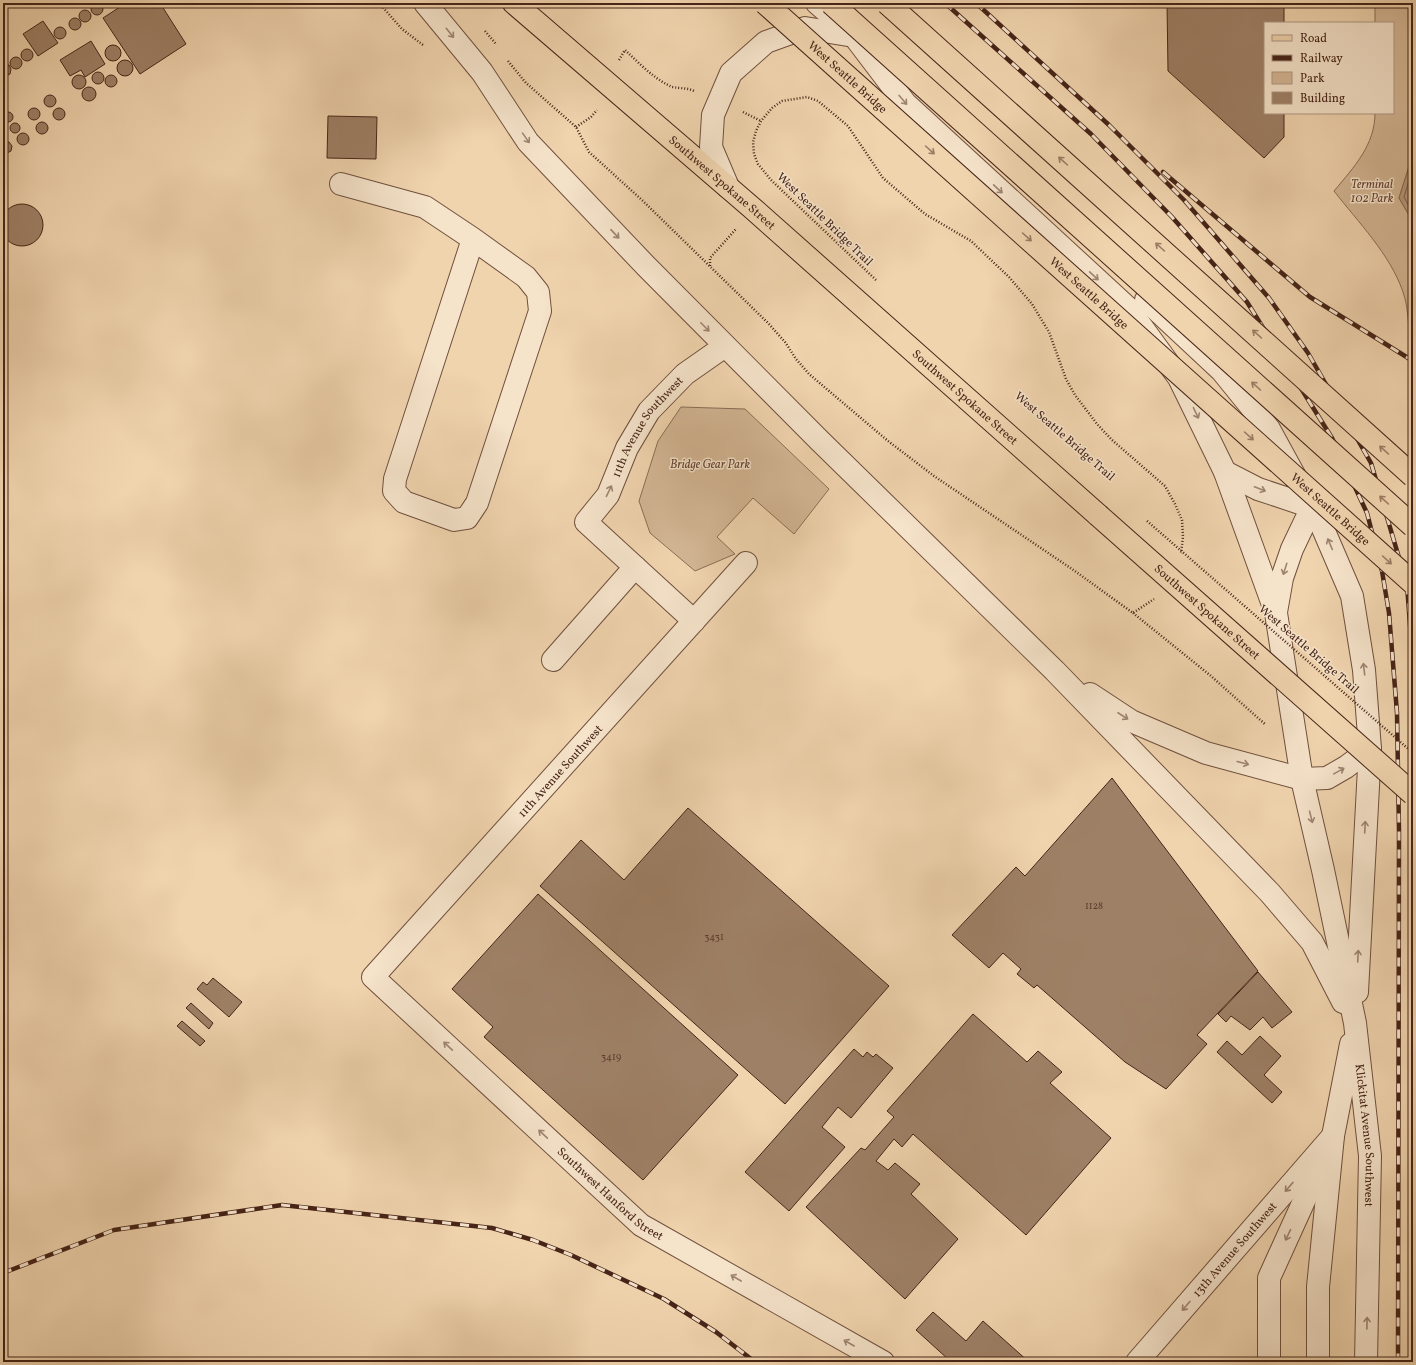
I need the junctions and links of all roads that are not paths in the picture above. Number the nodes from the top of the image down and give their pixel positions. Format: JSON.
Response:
{"nodes":[{"id":1,"x":425,"y":3,"type":"edge"},
{"id":2,"x":514,"y":3,"type":"edge"},
{"id":3,"x":765,"y":3,"type":"edge"},
{"id":4,"x":817,"y":3,"type":"edge"},
{"id":5,"x":831,"y":3,"type":"edge"},
{"id":6,"x":887,"y":3,"type":"edge"},
{"id":7,"x":854,"y":36,"type":"junction"},
{"id":8,"x":341,"y":184,"type":"dead end"},
{"id":9,"x":728,"y":187,"type":"junction"},
{"id":10,"x":473,"y":239,"type":"junction"},
{"id":11,"x":725,"y":346,"type":"junction"},
{"id":12,"x":1225,"y":472,"type":"junction"},
{"id":13,"x":1413,"y":476,"type":"edge"},
{"id":14,"x":1312,"y":507,"type":"junction"},
{"id":15,"x":1413,"y":526,"type":"edge"},
{"id":16,"x":746,"y":563,"type":"dead end"},
{"id":17,"x":635,"y":567,"type":"junction"},
{"id":18,"x":1413,"y":583,"type":"edge"},
{"id":19,"x":1276,"y":613,"type":"junction"},
{"id":20,"x":694,"y":621,"type":"junction"},
{"id":21,"x":553,"y":660,"type":"dead end"},
{"id":22,"x":1055,"y":671,"type":"junction"},
{"id":23,"x":1370,"y":748,"type":"junction"},
{"id":24,"x":1302,"y":779,"type":"junction"},
{"id":25,"x":1413,"y":794,"type":"edge"},
{"id":26,"x":373,"y":977,"type":"joint"},
{"id":27,"x":1355,"y":1023,"type":"junction"},
{"id":28,"x":1333,"y":1136,"type":"junction"},
{"id":29,"x":883,"y":1362,"type":"edge"},
{"id":30,"x":1137,"y":1362,"type":"edge"},
{"id":31,"x":1269,"y":1362,"type":"edge"},
{"id":32,"x":1318,"y":1362,"type":"edge"},
{"id":33,"x":1366,"y":1362,"type":"edge"}],
"edges":[{"from":1,"to":11,"type":"street","one_way":true},
{"from":2,"to":9,"type":"main road","name":"Southwest Spokane Street"},
{"from":3,"to":18,"type":"main road","name":"West Seattle Bridge","one_way":true,"bridge":true},
{"from":4,"to":7,"type":"street"},
{"from":15,"to":5,"type":"main road","one_way":true,"bridge":true},
{"from":13,"to":6,"type":"main road","one_way":true,"bridge":true},
{"from":7,"to":9,"type":"street"},
{"from":7,"to":12,"type":"street","one_way":true},
{"from":7,"to":14,"type":"street"},
{"from":8,"to":10,"type":"street"},
{"from":9,"to":25,"type":"main road","name":"Southwest Spokane Street","bridge":true},
{"from":10,"to":10,"type":"street"},
{"from":17,"to":11,"type":"street","name":"11th Avenue Southwest","one_way":true},
{"from":11,"to":22,"type":"street"},
{"from":12,"to":14,"type":"street","one_way":true},
{"from":12,"to":19,"type":"street"},
{"from":14,"to":19,"type":"street","one_way":true},
{"from":23,"to":14,"type":"street","one_way":true},
{"from":16,"to":20,"type":"street","name":"11th Avenue Southwest"},
{"from":17,"to":20,"type":"street"},
{"from":17,"to":21,"type":"street"},
{"from":19,"to":24,"type":"street"},
{"from":20,"to":26,"type":"street","name":"11th Avenue Southwest"},
{"from":22,"to":24,"type":"street","one_way":true},
{"from":22,"to":27,"type":"street"},
{"from":24,"to":23,"type":"street","one_way":true},
{"from":27,"to":23,"type":"street","one_way":true},
{"from":24,"to":27,"type":"street","one_way":true},
{"from":29,"to":26,"type":"street","name":"Southwest Hanford Street","one_way":true},
{"from":27,"to":28,"type":"street","name":"Klickitat Avenue Southwest"},
{"from":33,"to":27,"type":"street","name":"Klickitat Avenue Southwest","one_way":true},
{"from":28,"to":30,"type":"street","name":"13th Avenue Southwest","one_way":true},
{"from":28,"to":31,"type":"street","name":"Klickitat Avenue Southwest","one_way":true},
{"from":28,"to":32,"type":"street","name":"Klickitat Avenue Southwest"}]}
